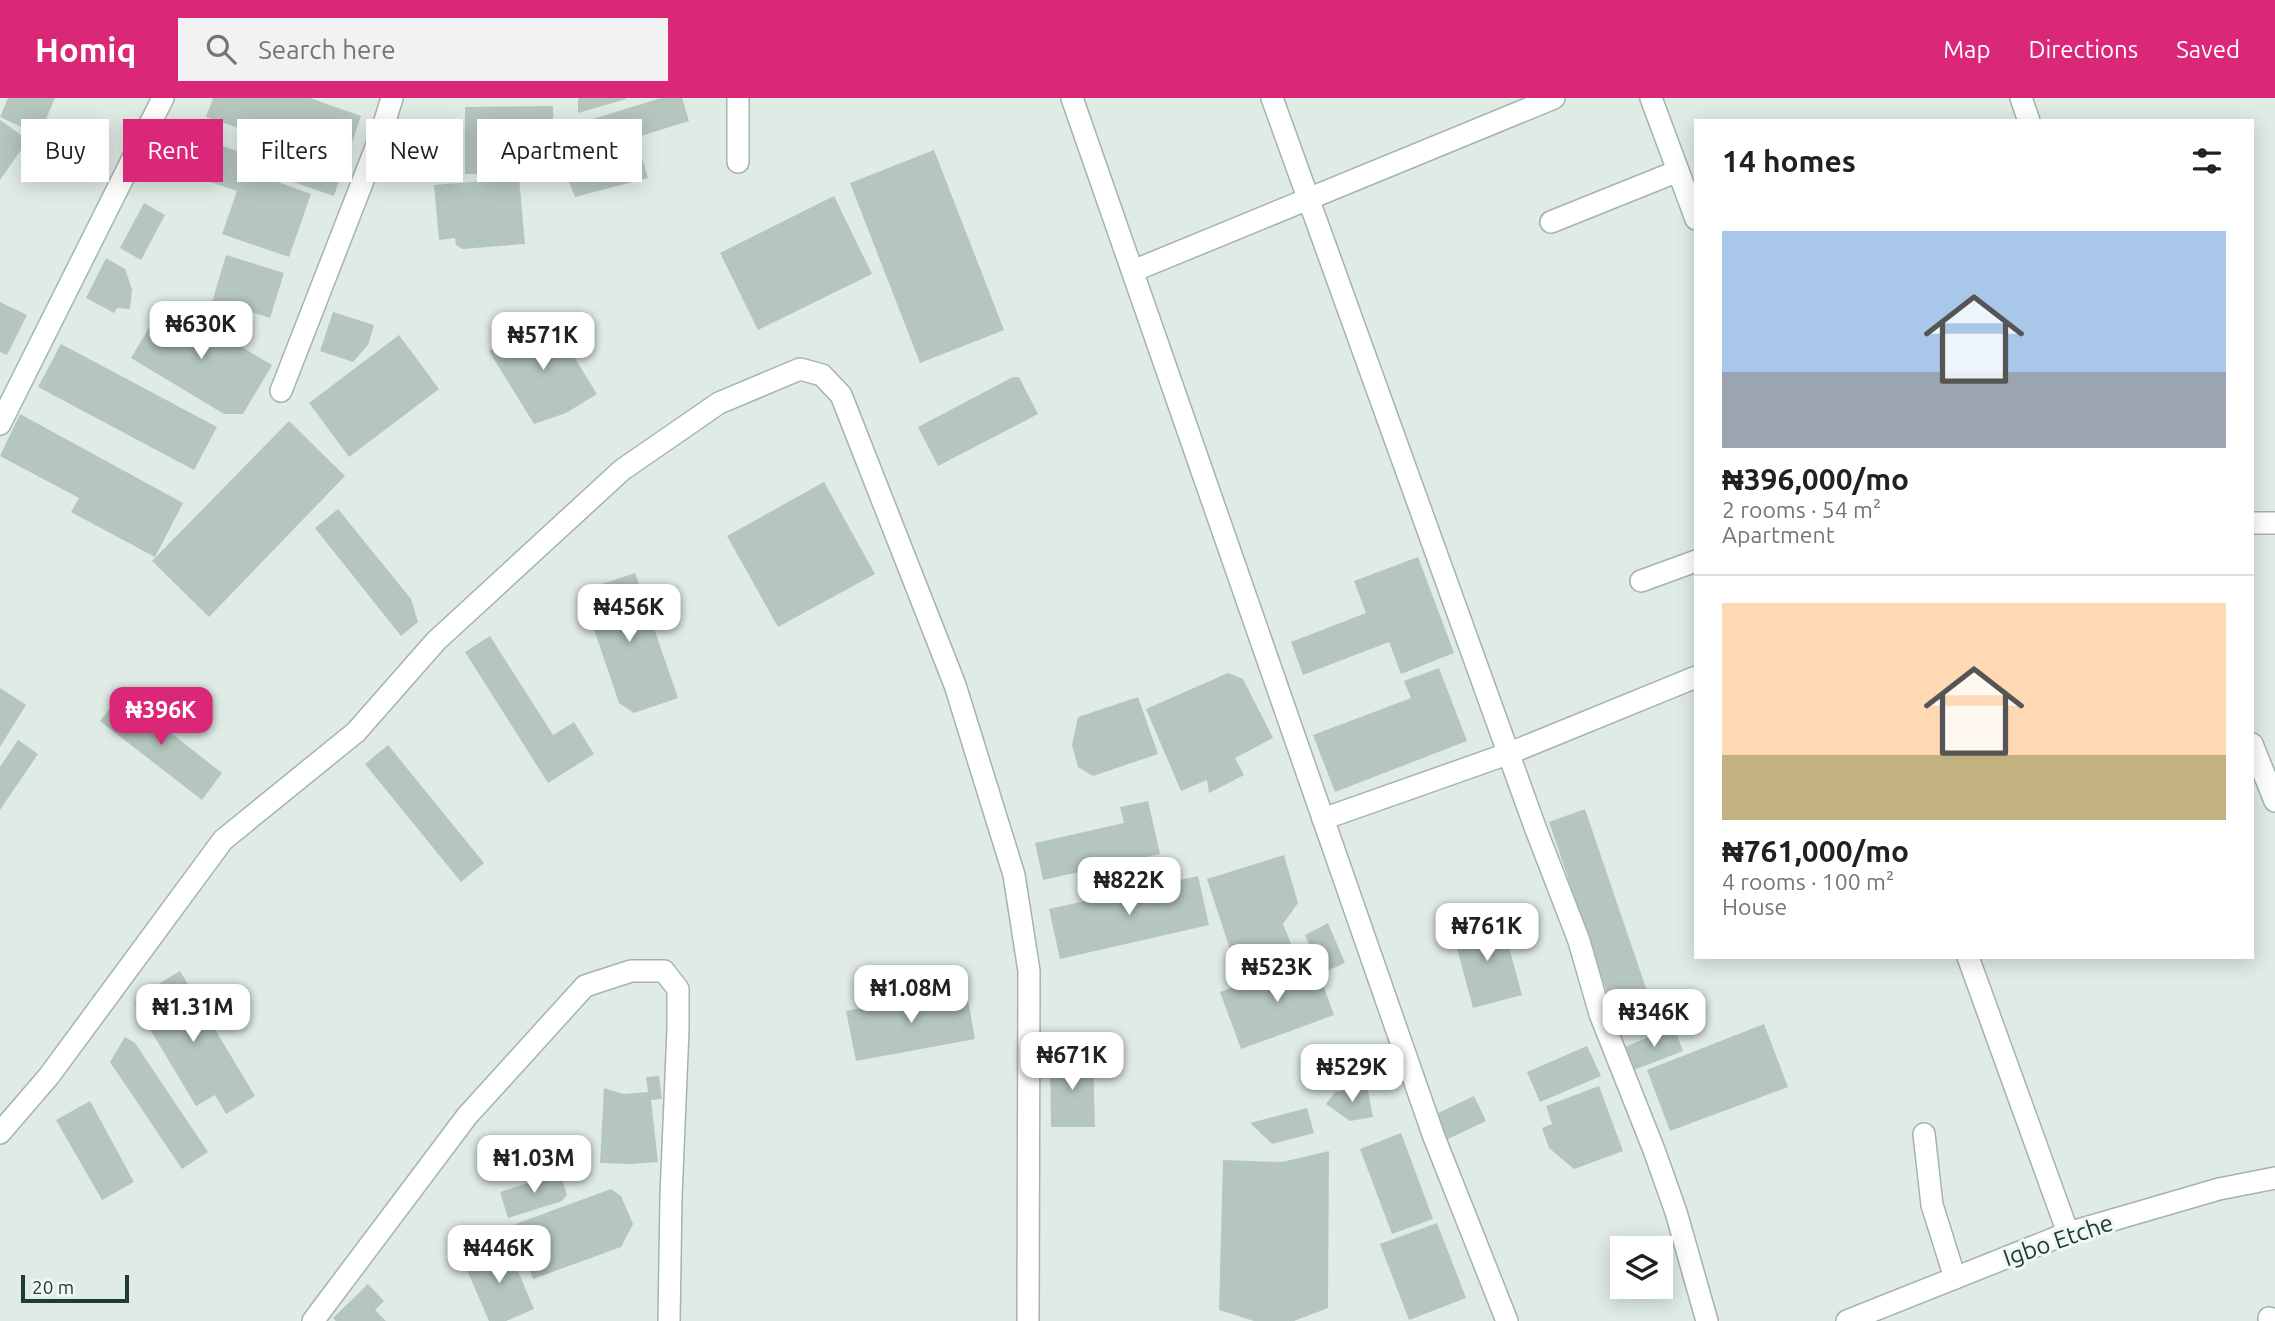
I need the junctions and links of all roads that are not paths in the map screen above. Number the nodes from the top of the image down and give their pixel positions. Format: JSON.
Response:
{"nodes":[{"id":1,"x":163,"y":98,"type":"edge"},
{"id":2,"x":392,"y":98,"type":"edge"},
{"id":3,"x":738,"y":98,"type":"edge"},
{"id":4,"x":1072,"y":98,"type":"edge"},
{"id":5,"x":1272,"y":98,"type":"edge"},
{"id":6,"x":1554,"y":98,"type":"edge"},
{"id":7,"x":1651,"y":98,"type":"edge"},
{"id":8,"x":2021,"y":98,"type":"edge"},
{"id":9,"x":2028,"y":119,"type":"edge"},
{"id":10,"x":738,"y":162,"type":"dead end"},
{"id":11,"x":1678,"y":171,"type":"junction"},
{"id":12,"x":1309,"y":199,"type":"junction"},
{"id":13,"x":1694,"y":214,"type":"edge"},
{"id":14,"x":1551,"y":222,"type":"dead end"},
{"id":15,"x":1133,"y":271,"type":"junction"},
{"id":16,"x":281,"y":391,"type":"dead end"},
{"id":17,"x":0,"y":424,"type":"edge"},
{"id":18,"x":2254,"y":523,"type":"edge"},
{"id":19,"x":2275,"y":523,"type":"edge"},
{"id":20,"x":1694,"y":562,"type":"edge"},
{"id":21,"x":1641,"y":581,"type":"dead end"},
{"id":22,"x":1694,"y":678,"type":"edge"},
{"id":23,"x":2254,"y":749,"type":"edge"},
{"id":24,"x":1510,"y":753,"type":"junction"},
{"id":25,"x":2275,"y":800,"type":"edge"},
{"id":26,"x":1323,"y":819,"type":"junction"},
{"id":27,"x":1969,"y":959,"type":"edge"},
{"id":28,"x":0,"y":1133,"type":"edge"},
{"id":29,"x":1924,"y":1134,"type":"dead end"},
{"id":30,"x":2275,"y":1178,"type":"edge"},
{"id":31,"x":2068,"y":1233,"type":"junction"},
{"id":32,"x":1955,"y":1278,"type":"junction"},
{"id":33,"x":313,"y":1321,"type":"edge"},
{"id":34,"x":670,"y":1321,"type":"edge"},
{"id":35,"x":1028,"y":1321,"type":"edge"},
{"id":36,"x":1507,"y":1321,"type":"edge"},
{"id":37,"x":1707,"y":1321,"type":"edge"},
{"id":38,"x":1847,"y":1321,"type":"edge"}],
"edges":[{"from":1,"to":17,"type":"street"},
{"from":2,"to":16,"type":"street"},
{"from":3,"to":10,"type":"street"},
{"from":4,"to":15,"type":"street"},
{"from":5,"to":12,"type":"street"},
{"from":6,"to":12,"type":"street"},
{"from":7,"to":11,"type":"street"},
{"from":8,"to":9,"type":"street"},
{"from":11,"to":13,"type":"street"},
{"from":11,"to":14,"type":"street"},
{"from":12,"to":15,"type":"street"},
{"from":12,"to":24,"type":"street"},
{"from":15,"to":26,"type":"street"},
{"from":18,"to":19,"type":"street"},
{"from":20,"to":21,"type":"street"},
{"from":22,"to":24,"type":"street"},
{"from":23,"to":25,"type":"street"},
{"from":24,"to":26,"type":"street"},
{"from":24,"to":37,"type":"street"},
{"from":26,"to":36,"type":"street"},
{"from":27,"to":31,"type":"street"},
{"from":28,"to":35,"type":"street"},
{"from":29,"to":32,"type":"street"},
{"from":30,"to":31,"type":"street","name":"Igbo Etche"},
{"from":31,"to":32,"type":"street","name":"Igbo Etche"},
{"from":32,"to":38,"type":"street","name":"Igbo Etche"},
{"from":33,"to":34,"type":"street"}]}
